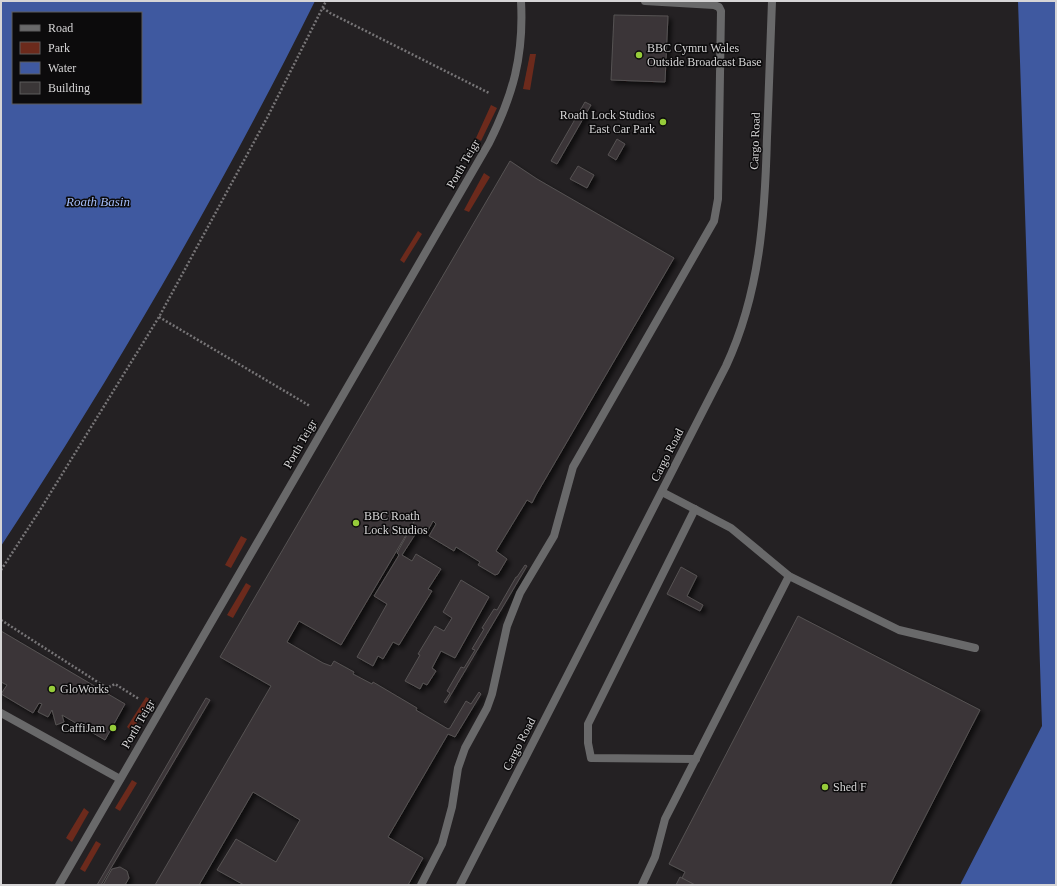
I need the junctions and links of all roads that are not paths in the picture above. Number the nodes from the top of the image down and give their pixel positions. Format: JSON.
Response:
{"nodes":[{"id":1,"x":521,"y":1,"type":"edge"},
{"id":2,"x":645,"y":1,"type":"edge"},
{"id":3,"x":772,"y":1,"type":"edge"},
{"id":4,"x":662,"y":492,"type":"junction"},
{"id":5,"x":695,"y":509,"type":"junction"},
{"id":6,"x":789,"y":576,"type":"junction"},
{"id":7,"x":975,"y":648,"type":"dead end"},
{"id":8,"x":1,"y":713,"type":"edge"},
{"id":9,"x":696,"y":759,"type":"junction"},
{"id":10,"x":120,"y":780,"type":"junction"},
{"id":11,"x":59,"y":885,"type":"edge"},
{"id":12,"x":421,"y":885,"type":"edge"},
{"id":13,"x":460,"y":885,"type":"edge"},
{"id":14,"x":642,"y":885,"type":"edge"}],
"edges":[{"from":1,"to":10,"type":"street","name":"Porth Teigr"},
{"from":2,"to":12,"type":"street"},
{"from":3,"to":4,"type":"street","name":"Cargo Road"},
{"from":4,"to":5,"type":"street"},
{"from":4,"to":13,"type":"street","name":"Cargo Road"},
{"from":5,"to":6,"type":"street"},
{"from":5,"to":9,"type":"street"},
{"from":6,"to":7,"type":"street"},
{"from":6,"to":9,"type":"street"},
{"from":8,"to":10,"type":"street"},
{"from":9,"to":14,"type":"street"},
{"from":10,"to":11,"type":"street","name":"Porth Teigr"}]}
